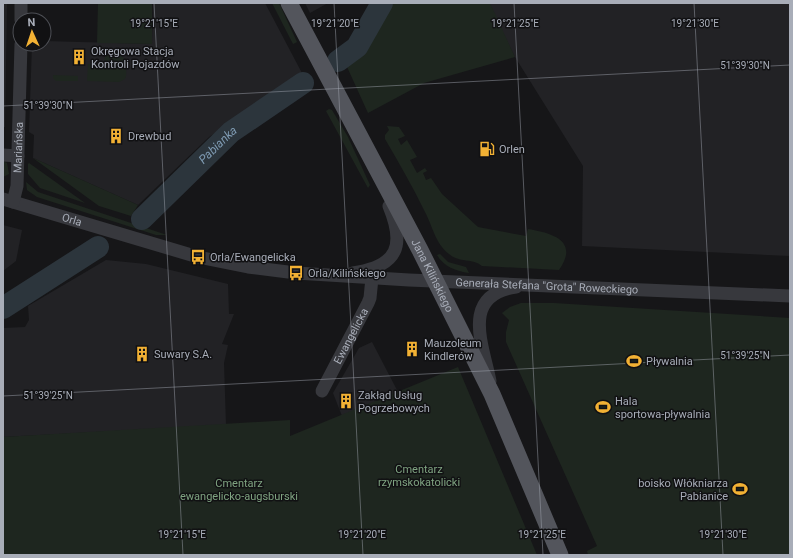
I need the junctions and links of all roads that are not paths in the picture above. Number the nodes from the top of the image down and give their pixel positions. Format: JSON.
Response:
{"nodes":[{"id":1,"x":289,"y":3,"type":"edge"},
{"id":2,"x":21,"y":52,"type":"edge"},
{"id":3,"x":365,"y":147,"type":"junction"},
{"id":4,"x":3,"y":155,"type":"edge"},
{"id":5,"x":18,"y":156,"type":"junction"},
{"id":6,"x":8,"y":200,"type":"edge"},
{"id":7,"x":141,"y":240,"type":"joint"},
{"id":8,"x":323,"y":275,"type":"junction"},
{"id":9,"x":372,"y":278,"type":"junction"},
{"id":10,"x":436,"y":282,"type":"junction"},
{"id":11,"x":540,"y":285,"type":"junction"},
{"id":12,"x":790,"y":296,"type":"edge"},
{"id":13,"x":322,"y":392,"type":"dead end"},
{"id":14,"x":492,"y":394,"type":"junction"},
{"id":15,"x":560,"y":555,"type":"edge"}],
"edges":[{"from":1,"to":3,"type":"main road","name":"Jana Kilińskiego"},
{"from":2,"to":5,"type":"street","name":"Mariańska"},
{"from":3,"to":8,"type":"street"},
{"from":3,"to":10,"type":"main road","name":"Jana Kilińskiego"},
{"from":4,"to":5,"type":"street"},
{"from":5,"to":6,"type":"street","name":"Mariańska"},
{"from":6,"to":7,"type":"street","name":"Orla"},
{"from":7,"to":8,"type":"street","name":"Generała Stefana \"Grota\" Roweckiego"},
{"from":8,"to":9,"type":"street","name":"Generała Stefana \"Grota\" Roweckiego"},
{"from":9,"to":10,"type":"street","name":"Generała Stefana \"Grota\" Roweckiego"},
{"from":9,"to":13,"type":"street","name":"Ewangelicka"},
{"from":10,"to":11,"type":"street","name":"Generała Stefana \"Grota\" Roweckiego"},
{"from":10,"to":14,"type":"main road","name":"Jana Kilińskiego"},
{"from":11,"to":12,"type":"street","name":"Generała Stefana \"Grota\" Roweckiego"},
{"from":11,"to":14,"type":"street"},
{"from":14,"to":15,"type":"main road","name":"Jana Kilińskiego"}]}
